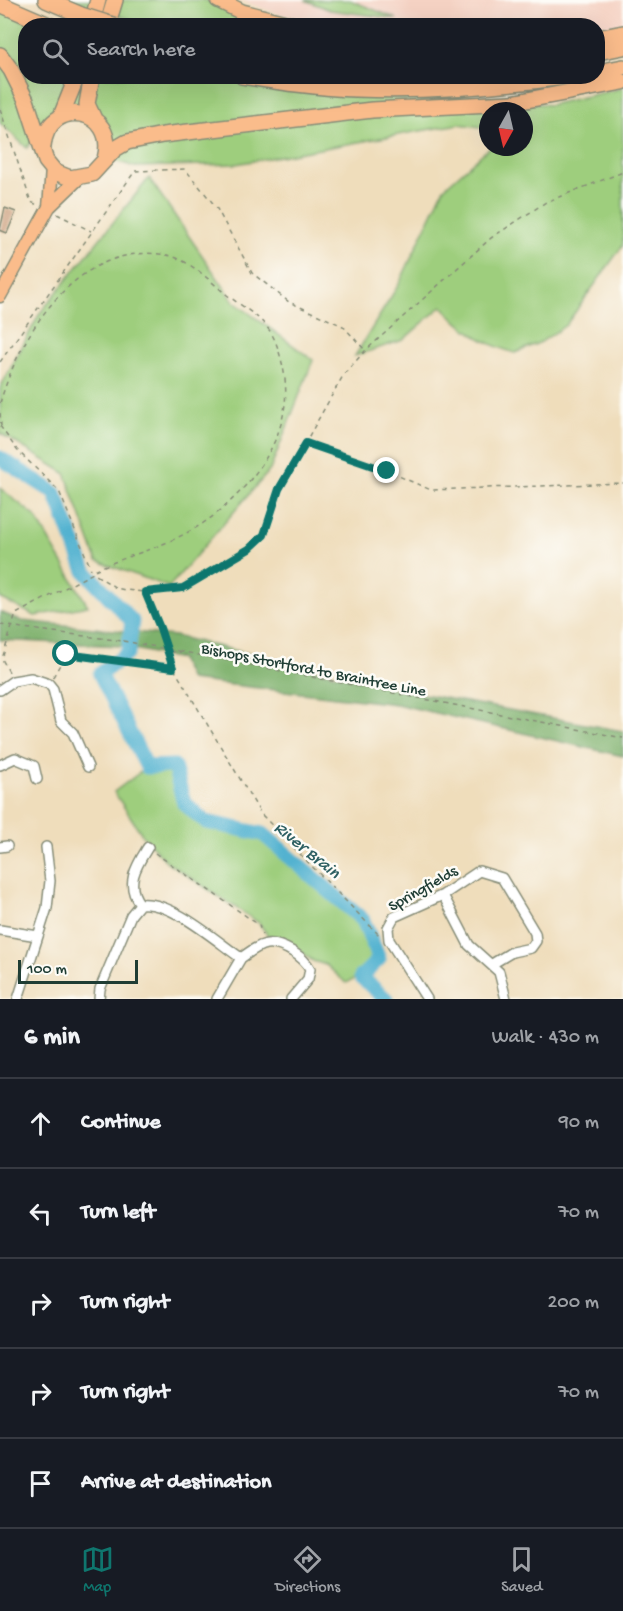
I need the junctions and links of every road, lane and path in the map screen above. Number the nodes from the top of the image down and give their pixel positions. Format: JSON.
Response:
{"nodes":[{"id":1,"x":46,"y":0,"type":"edge"},
{"id":2,"x":98,"y":0,"type":"edge"},
{"id":3,"x":115,"y":0,"type":"edge"},
{"id":4,"x":218,"y":0,"type":"edge"},
{"id":5,"x":0,"y":4,"type":"edge"},
{"id":6,"x":32,"y":18,"type":"edge"},
{"id":7,"x":82,"y":18,"type":"edge"},
{"id":8,"x":87,"y":18,"type":"edge"},
{"id":9,"x":109,"y":18,"type":"edge"},
{"id":10,"x":266,"y":18,"type":"edge"},
{"id":11,"x":623,"y":33,"type":"edge"},
{"id":12,"x":605,"y":36,"type":"edge"},
{"id":13,"x":623,"y":47,"type":"edge"},
{"id":14,"x":605,"y":50,"type":"edge"},
{"id":15,"x":0,"y":55,"type":"edge"},
{"id":16,"x":623,"y":67,"type":"edge"},
{"id":17,"x":605,"y":70,"type":"edge"},
{"id":18,"x":623,"y":82,"type":"edge"},
{"id":19,"x":73,"y":84,"type":"edge"},
{"id":20,"x":91,"y":84,"type":"edge"},
{"id":21,"x":297,"y":84,"type":"edge"},
{"id":22,"x":499,"y":84,"type":"edge"},
{"id":23,"x":0,"y":109,"type":"edge"},
{"id":24,"x":61,"y":116,"type":"junction"},
{"id":25,"x":94,"y":119,"type":"junction"},
{"id":26,"x":42,"y":149,"type":"junction"},
{"id":27,"x":105,"y":159,"type":"junction"},
{"id":28,"x":52,"y":169,"type":"junction"},
{"id":29,"x":623,"y":172,"type":"edge"},
{"id":30,"x":79,"y":178,"type":"junction"},
{"id":31,"x":48,"y":208,"type":"junction"},
{"id":32,"x":92,"y":231,"type":"junction"},
{"id":33,"x":0,"y":296,"type":"edge"},
{"id":34,"x":365,"y":351,"type":"junction"},
{"id":35,"x":0,"y":362,"type":"edge"},
{"id":36,"x":0,"y":403,"type":"edge"},
{"id":37,"x":0,"y":413,"type":"edge"},
{"id":38,"x":1,"y":426,"type":"edge"},
{"id":39,"x":306,"y":443,"type":"junction"},
{"id":40,"x":623,"y":483,"type":"edge"},
{"id":41,"x":92,"y":572,"type":"junction"},
{"id":42,"x":145,"y":592,"type":"junction"},
{"id":43,"x":0,"y":625,"type":"edge"},
{"id":44,"x":14,"y":625,"type":"junction"},
{"id":45,"x":168,"y":652,"type":"junction"},
{"id":46,"x":184,"y":652,"type":"junction"},
{"id":47,"x":173,"y":668,"type":"junction"},
{"id":48,"x":13,"y":681,"type":"junction"},
{"id":49,"x":49,"y":684,"type":"junction"},
{"id":50,"x":0,"y":690,"type":"edge"},
{"id":51,"x":623,"y":738,"type":"edge"},
{"id":52,"x":0,"y":765,"type":"edge"},
{"id":53,"x":88,"y":767,"type":"dead end"},
{"id":54,"x":37,"y":779,"type":"dead end"},
{"id":55,"x":46,"y":847,"type":"dead end"},
{"id":56,"x":148,"y":847,"type":"joint"},
{"id":57,"x":442,"y":895,"type":"junction"},
{"id":58,"x":140,"y":904,"type":"junction"},
{"id":59,"x":0,"y":930,"type":"edge"},
{"id":60,"x":378,"y":933,"type":"dead end"},
{"id":61,"x":38,"y":936,"type":"junction"},
{"id":62,"x":266,"y":944,"type":"junction"},
{"id":63,"x":241,"y":958,"type":"junction"},
{"id":64,"x":492,"y":964,"type":"junction"},
{"id":65,"x":18,"y":999,"type":"edge"},
{"id":66,"x":99,"y":999,"type":"edge"},
{"id":67,"x":217,"y":999,"type":"edge"},
{"id":68,"x":291,"y":999,"type":"edge"},
{"id":69,"x":427,"y":999,"type":"edge"},
{"id":70,"x":506,"y":999,"type":"edge"}],
"edges":[{"from":1,"to":7,"type":"highway"},
{"from":2,"to":8,"type":"highway"},
{"from":3,"to":9,"type":"highway"},
{"from":4,"to":10,"type":"highway"},
{"from":5,"to":6,"type":"highway"},
{"from":11,"to":12,"type":"highway"},
{"from":13,"to":14,"type":"highway"},
{"from":15,"to":26,"type":"highway"},
{"from":16,"to":17,"type":"highway"},
{"from":18,"to":27,"type":"highway"},
{"from":19,"to":24,"type":"highway"},
{"from":20,"to":25,"type":"highway"},
{"from":21,"to":22,"type":"highway"},
{"from":23,"to":31,"type":"path"},
{"from":24,"to":25,"type":"highway"},
{"from":24,"to":26,"type":"highway"},
{"from":25,"to":27,"type":"highway"},
{"from":26,"to":28,"type":"highway"},
{"from":27,"to":30,"type":"highway"},
{"from":28,"to":30,"type":"highway"},
{"from":28,"to":31,"type":"main road"},
{"from":29,"to":34,"type":"path"},
{"from":30,"to":31,"type":"main road"},
{"from":31,"to":32,"type":"path"},
{"from":31,"to":33,"type":"main road"},
{"from":32,"to":34,"type":"path"},
{"from":32,"to":35,"type":"path"},
{"from":34,"to":39,"type":"path"},
{"from":36,"to":41,"type":"path"},
{"from":37,"to":38,"type":"path"},
{"from":38,"to":41,"type":"path"},
{"from":39,"to":40,"type":"path"},
{"from":39,"to":42,"type":"path"},
{"from":41,"to":42,"type":"path"},
{"from":41,"to":44,"type":"path"},
{"from":42,"to":45,"type":"path"},
{"from":43,"to":44,"type":"path","name":"Bishops Stortford to Braintree Line"},
{"from":44,"to":46,"type":"path","name":"Bishops Stortford to Braintree Line","bridge":true},
{"from":44,"to":48,"type":"path"},
{"from":45,"to":46,"type":"path"},
{"from":45,"to":47,"type":"path"},
{"from":46,"to":51,"type":"path","name":"Bishops Stortford to Braintree Line"},
{"from":47,"to":49,"type":"path"},
{"from":47,"to":60,"type":"path"},
{"from":48,"to":49,"type":"street"},
{"from":48,"to":50,"type":"street"},
{"from":49,"to":53,"type":"street"},
{"from":52,"to":54,"type":"street"},
{"from":55,"to":61,"type":"street"},
{"from":56,"to":58,"type":"street"},
{"from":56,"to":62,"type":"path"},
{"from":57,"to":64,"type":"street"},
{"from":57,"to":64,"type":"street","name":"Springfields"},
{"from":57,"to":69,"type":"street","name":"Springfields"},
{"from":58,"to":63,"type":"street"},
{"from":58,"to":66,"type":"street"},
{"from":59,"to":61,"type":"street"},
{"from":61,"to":65,"type":"street"},
{"from":62,"to":63,"type":"street"},
{"from":62,"to":68,"type":"street"},
{"from":63,"to":67,"type":"street"},
{"from":64,"to":70,"type":"street"}]}
